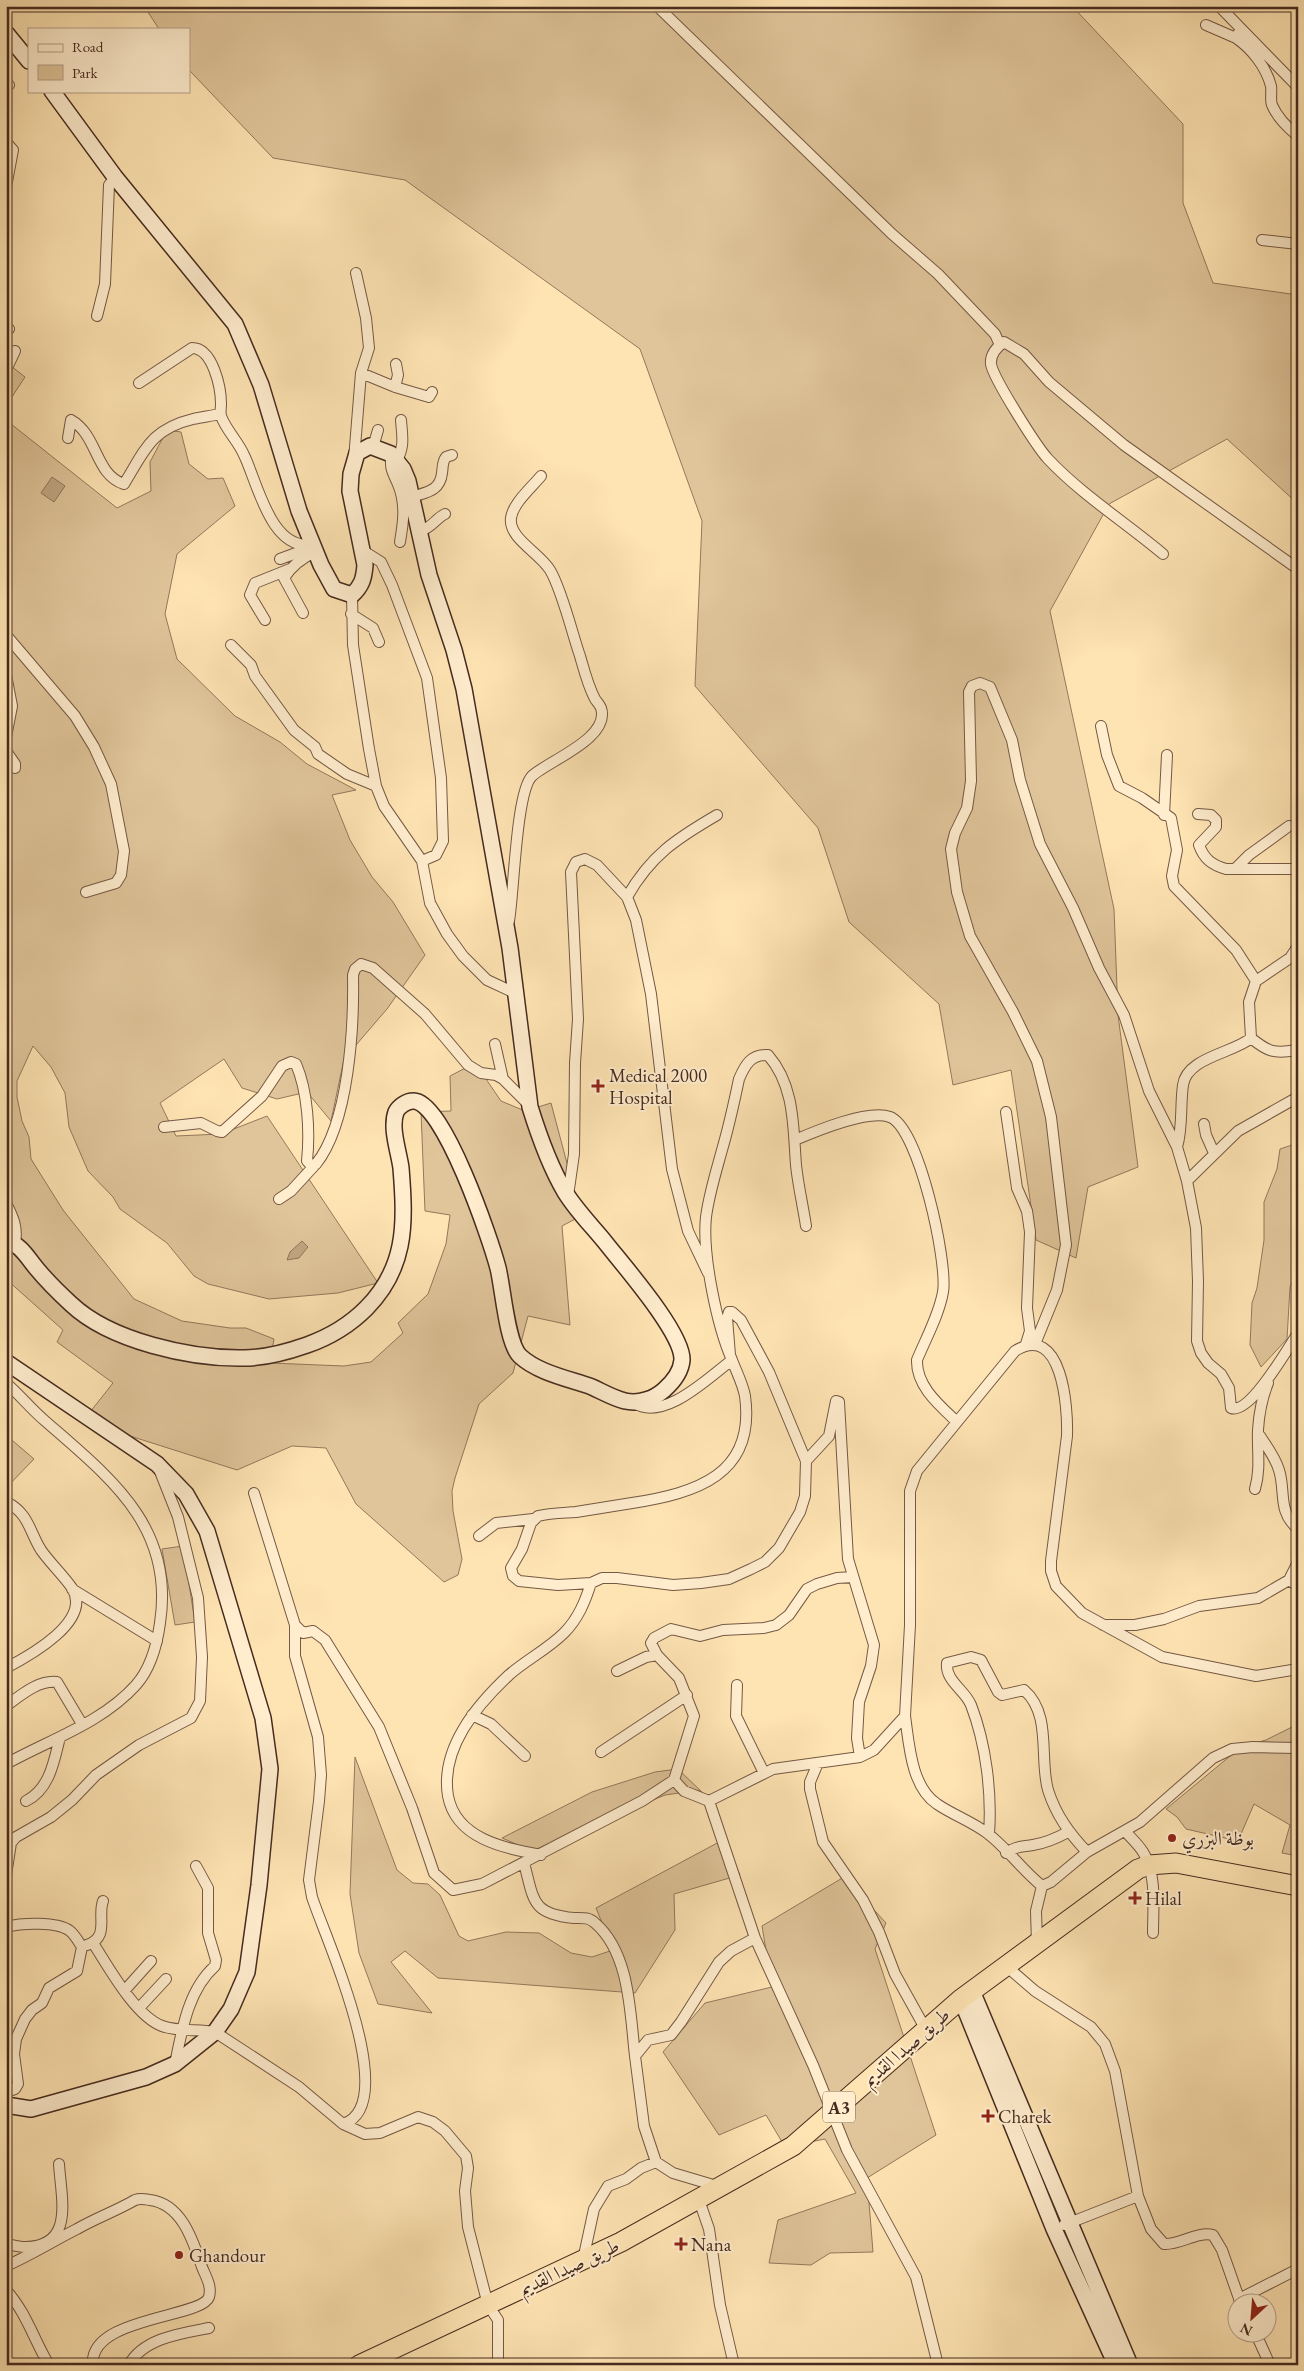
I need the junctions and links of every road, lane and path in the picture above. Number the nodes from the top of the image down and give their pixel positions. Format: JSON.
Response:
{"nodes":[{"id":1,"x":657,"y":6,"type":"edge"},
{"id":2,"x":1219,"y":6,"type":"edge"},
{"id":3,"x":1206,"y":25,"type":"dead end"},
{"id":4,"x":6,"y":33,"type":"edge"},
{"id":5,"x":1239,"y":33,"type":"junction"},
{"id":6,"x":28,"y":60,"type":"edge"},
{"id":7,"x":1298,"y":87,"type":"edge"},
{"id":8,"x":53,"y":92,"type":"edge"},
{"id":9,"x":1298,"y":136,"type":"edge"},
{"id":10,"x":6,"y":142,"type":"edge"},
{"id":11,"x":115,"y":177,"type":"junction"},
{"id":12,"x":6,"y":187,"type":"edge"},
{"id":13,"x":1262,"y":240,"type":"dead end"},
{"id":14,"x":1298,"y":244,"type":"edge"},
{"id":15,"x":356,"y":273,"type":"dead end"},
{"id":16,"x":97,"y":316,"type":"dead end"},
{"id":17,"x":1000,"y":345,"type":"junction"},
{"id":18,"x":15,"y":351,"type":"dead end"},
{"id":19,"x":396,"y":364,"type":"dead end"},
{"id":20,"x":6,"y":370,"type":"edge"},
{"id":21,"x":361,"y":373,"type":"junction"},
{"id":22,"x":139,"y":383,"type":"dead end"},
{"id":23,"x":395,"y":387,"type":"junction"},
{"id":24,"x":432,"y":392,"type":"dead end"},
{"id":25,"x":220,"y":414,"type":"junction"},
{"id":26,"x":401,"y":420,"type":"dead end"},
{"id":27,"x":378,"y":430,"type":"dead end"},
{"id":28,"x":68,"y":438,"type":"dead end"},
{"id":29,"x":373,"y":447,"type":"junction"},
{"id":30,"x":452,"y":455,"type":"dead end"},
{"id":31,"x":394,"y":457,"type":"junction"},
{"id":32,"x":353,"y":468,"type":"junction"},
{"id":33,"x":542,"y":476,"type":"dead end"},
{"id":34,"x":412,"y":497,"type":"junction"},
{"id":35,"x":444,"y":514,"type":"dead end"},
{"id":36,"x":420,"y":530,"type":"junction"},
{"id":37,"x":400,"y":542,"type":"dead end"},
{"id":38,"x":311,"y":547,"type":"junction"},
{"id":39,"x":362,"y":550,"type":"junction"},
{"id":40,"x":1163,"y":554,"type":"dead end"},
{"id":41,"x":280,"y":559,"type":"dead end"},
{"id":42,"x":290,"y":569,"type":"junction"},
{"id":43,"x":1298,"y":570,"type":"edge"},
{"id":44,"x":352,"y":595,"type":"junction"},
{"id":45,"x":303,"y":613,"type":"dead end"},
{"id":46,"x":351,"y":614,"type":"junction"},
{"id":47,"x":265,"y":620,"type":"dead end"},
{"id":48,"x":6,"y":635,"type":"edge"},
{"id":49,"x":379,"y":642,"type":"dead end"},
{"id":50,"x":232,"y":645,"type":"dead end"},
{"id":51,"x":6,"y":676,"type":"edge"},
{"id":52,"x":1101,"y":726,"type":"dead end"},
{"id":53,"x":6,"y":737,"type":"edge"},
{"id":54,"x":6,"y":751,"type":"edge"},
{"id":55,"x":1167,"y":754,"type":"dead end"},
{"id":56,"x":15,"y":768,"type":"dead end"},
{"id":57,"x":376,"y":786,"type":"junction"},
{"id":58,"x":1164,"y":814,"type":"junction"},
{"id":59,"x":1198,"y":814,"type":"dead end"},
{"id":60,"x":717,"y":815,"type":"dead end"},
{"id":61,"x":1288,"y":826,"type":"dead end"},
{"id":62,"x":422,"y":861,"type":"junction"},
{"id":63,"x":1235,"y":869,"type":"junction"},
{"id":64,"x":1298,"y":869,"type":"edge"},
{"id":65,"x":86,"y":892,"type":"dead end"},
{"id":66,"x":628,"y":897,"type":"junction"},
{"id":67,"x":507,"y":932,"type":"junction"},
{"id":68,"x":1298,"y":946,"type":"edge"},
{"id":69,"x":1256,"y":981,"type":"junction"},
{"id":70,"x":517,"y":994,"type":"junction"},
{"id":71,"x":1251,"y":1038,"type":"junction"},
{"id":72,"x":495,"y":1044,"type":"dead end"},
{"id":73,"x":1296,"y":1050,"type":"dead end"},
{"id":74,"x":503,"y":1079,"type":"junction"},
{"id":75,"x":1298,"y":1097,"type":"edge"},
{"id":76,"x":530,"y":1107,"type":"junction"},
{"id":77,"x":1006,"y":1112,"type":"dead end"},
{"id":78,"x":1204,"y":1124,"type":"dead end"},
{"id":79,"x":164,"y":1126,"type":"dead end"},
{"id":80,"x":795,"y":1140,"type":"junction"},
{"id":81,"x":1177,"y":1148,"type":"junction"},
{"id":82,"x":1214,"y":1153,"type":"junction"},
{"id":83,"x":314,"y":1166,"type":"junction"},
{"id":84,"x":1187,"y":1181,"type":"junction"},
{"id":85,"x":568,"y":1196,"type":"junction"},
{"id":86,"x":279,"y":1199,"type":"dead end"},
{"id":87,"x":6,"y":1203,"type":"edge"},
{"id":88,"x":806,"y":1226,"type":"dead end"},
{"id":89,"x":10,"y":1242,"type":"edge"},
{"id":90,"x":712,"y":1280,"type":"junction"},
{"id":91,"x":1298,"y":1333,"type":"edge"},
{"id":92,"x":1030,"y":1344,"type":"junction"},
{"id":93,"x":731,"y":1358,"type":"junction"},
{"id":94,"x":6,"y":1362,"type":"edge"},
{"id":95,"x":1272,"y":1372,"type":"junction"},
{"id":96,"x":6,"y":1383,"type":"edge"},
{"id":97,"x":632,"y":1402,"type":"junction"},
{"id":98,"x":957,"y":1422,"type":"junction"},
{"id":99,"x":1258,"y":1432,"type":"junction"},
{"id":100,"x":806,"y":1461,"type":"junction"},
{"id":101,"x":157,"y":1464,"type":"junction"},
{"id":102,"x":1255,"y":1489,"type":"dead end"},
{"id":103,"x":254,"y":1493,"type":"dead end"},
{"id":104,"x":6,"y":1502,"type":"edge"},
{"id":105,"x":532,"y":1519,"type":"junction"},
{"id":106,"x":1298,"y":1529,"type":"edge"},
{"id":107,"x":479,"y":1536,"type":"dead end"},
{"id":108,"x":1298,"y":1562,"type":"edge"},
{"id":109,"x":853,"y":1577,"type":"junction"},
{"id":110,"x":1294,"y":1583,"type":"edge"},
{"id":111,"x":591,"y":1584,"type":"junction"},
{"id":112,"x":72,"y":1589,"type":"junction"},
{"id":113,"x":295,"y":1625,"type":"junction"},
{"id":114,"x":1101,"y":1625,"type":"junction"},
{"id":115,"x":157,"y":1641,"type":"junction"},
{"id":116,"x":657,"y":1655,"type":"junction"},
{"id":117,"x":6,"y":1668,"type":"edge"},
{"id":118,"x":1298,"y":1669,"type":"edge"},
{"id":119,"x":617,"y":1671,"type":"dead end"},
{"id":120,"x":737,"y":1685,"type":"dead end"},
{"id":121,"x":687,"y":1695,"type":"junction"},
{"id":122,"x":6,"y":1706,"type":"edge"},
{"id":123,"x":472,"y":1715,"type":"junction"},
{"id":124,"x":905,"y":1716,"type":"junction"},
{"id":125,"x":82,"y":1724,"type":"junction"},
{"id":126,"x":60,"y":1737,"type":"junction"},
{"id":127,"x":1298,"y":1748,"type":"edge"},
{"id":128,"x":601,"y":1752,"type":"dead end"},
{"id":129,"x":525,"y":1756,"type":"dead end"},
{"id":130,"x":860,"y":1757,"type":"junction"},
{"id":131,"x":818,"y":1763,"type":"junction"},
{"id":132,"x":6,"y":1764,"type":"edge"},
{"id":133,"x":764,"y":1773,"type":"junction"},
{"id":134,"x":674,"y":1780,"type":"junction"},
{"id":135,"x":26,"y":1801,"type":"dead end"},
{"id":136,"x":709,"y":1802,"type":"junction"},
{"id":137,"x":1125,"y":1831,"type":"junction"},
{"id":138,"x":1068,"y":1832,"type":"junction"},
{"id":139,"x":989,"y":1834,"type":"junction"},
{"id":140,"x":1086,"y":1852,"type":"junction"},
{"id":141,"x":1006,"y":1853,"type":"junction"},
{"id":142,"x":541,"y":1855,"type":"junction"},
{"id":143,"x":524,"y":1863,"type":"junction"},
{"id":144,"x":1149,"y":1865,"type":"junction"},
{"id":145,"x":196,"y":1866,"type":"dead end"},
{"id":146,"x":6,"y":1875,"type":"edge"},
{"id":147,"x":1042,"y":1886,"type":"junction"},
{"id":148,"x":1298,"y":1886,"type":"edge"},
{"id":149,"x":103,"y":1901,"type":"dead end"},
{"id":150,"x":6,"y":1927,"type":"edge"},
{"id":151,"x":1153,"y":1932,"type":"dead end"},
{"id":152,"x":755,"y":1938,"type":"junction"},
{"id":153,"x":93,"y":1943,"type":"junction"},
{"id":154,"x":1037,"y":1943,"type":"junction"},
{"id":155,"x":82,"y":1947,"type":"junction"},
{"id":156,"x":152,"y":1961,"type":"dead end"},
{"id":157,"x":1004,"y":1966,"type":"junction"},
{"id":158,"x":166,"y":1979,"type":"dead end"},
{"id":159,"x":125,"y":1990,"type":"junction"},
{"id":160,"x":967,"y":1995,"type":"junction"},
{"id":161,"x":139,"y":2008,"type":"junction"},
{"id":162,"x":182,"y":2028,"type":"junction"},
{"id":163,"x":925,"y":2028,"type":"junction"},
{"id":164,"x":215,"y":2032,"type":"junction"},
{"id":165,"x":634,"y":2056,"type":"junction"},
{"id":166,"x":175,"y":2064,"type":"junction"},
{"id":167,"x":6,"y":2092,"type":"edge"},
{"id":168,"x":6,"y":2104,"type":"edge"},
{"id":169,"x":832,"y":2113,"type":"junction"},
{"id":170,"x":343,"y":2124,"type":"junction"},
{"id":171,"x":656,"y":2162,"type":"junction"},
{"id":172,"x":59,"y":2164,"type":"dead end"},
{"id":173,"x":722,"y":2187,"type":"junction"},
{"id":174,"x":1138,"y":2196,"type":"junction"},
{"id":175,"x":699,"y":2200,"type":"junction"},
{"id":176,"x":1070,"y":2222,"type":"junction"},
{"id":177,"x":1054,"y":2229,"type":"junction"},
{"id":178,"x":6,"y":2244,"type":"edge"},
{"id":179,"x":583,"y":2260,"type":"junction"},
{"id":180,"x":6,"y":2266,"type":"edge"},
{"id":181,"x":1298,"y":2269,"type":"edge"},
{"id":182,"x":6,"y":2290,"type":"edge"},
{"id":183,"x":1237,"y":2294,"type":"edge"},
{"id":184,"x":1253,"y":2294,"type":"edge"},
{"id":185,"x":488,"y":2305,"type":"junction"},
{"id":186,"x":209,"y":2328,"type":"dead end"},
{"id":187,"x":1261,"y":2344,"type":"edge"},
{"id":188,"x":49,"y":2365,"type":"edge"},
{"id":189,"x":93,"y":2365,"type":"edge"},
{"id":190,"x":129,"y":2365,"type":"edge"},
{"id":191,"x":359,"y":2365,"type":"edge"},
{"id":192,"x":498,"y":2365,"type":"edge"},
{"id":193,"x":734,"y":2365,"type":"edge"},
{"id":194,"x":938,"y":2365,"type":"edge"},
{"id":195,"x":1116,"y":2365,"type":"edge"},
{"id":196,"x":1130,"y":2365,"type":"edge"},
{"id":197,"x":1270,"y":2365,"type":"edge"}],
"edges":[{"from":1,"to":17,"type":"street"},
{"from":2,"to":5,"type":"street"},
{"from":3,"to":5,"type":"street"},
{"from":4,"to":6,"type":"street"},
{"from":5,"to":7,"type":"street"},
{"from":5,"to":9,"type":"street"},
{"from":8,"to":11,"type":"street"},
{"from":10,"to":12,"type":"street"},
{"from":11,"to":16,"type":"street"},
{"from":11,"to":38,"type":"street"},
{"from":13,"to":14,"type":"street"},
{"from":15,"to":21,"type":"street"},
{"from":17,"to":40,"type":"street"},
{"from":17,"to":43,"type":"street"},
{"from":18,"to":20,"type":"street"},
{"from":19,"to":23,"type":"street"},
{"from":21,"to":23,"type":"street"},
{"from":21,"to":32,"type":"street"},
{"from":22,"to":25,"type":"street"},
{"from":23,"to":24,"type":"street"},
{"from":25,"to":28,"type":"street"},
{"from":25,"to":38,"type":"street"},
{"from":26,"to":31,"type":"street"},
{"from":27,"to":29,"type":"street"},
{"from":29,"to":31,"type":"street"},
{"from":29,"to":32,"type":"street"},
{"from":30,"to":34,"type":"street"},
{"from":31,"to":34,"type":"street"},
{"from":31,"to":37,"type":"street"},
{"from":32,"to":39,"type":"street"},
{"from":33,"to":67,"type":"street"},
{"from":34,"to":36,"type":"street"},
{"from":35,"to":36,"type":"street"},
{"from":36,"to":67,"type":"street"},
{"from":38,"to":41,"type":"street"},
{"from":38,"to":42,"type":"street"},
{"from":38,"to":44,"type":"street"},
{"from":39,"to":44,"type":"street"},
{"from":39,"to":62,"type":"street"},
{"from":42,"to":45,"type":"street"},
{"from":42,"to":47,"type":"street"},
{"from":44,"to":46,"type":"street"},
{"from":46,"to":49,"type":"street"},
{"from":46,"to":57,"type":"street"},
{"from":48,"to":65,"type":"street"},
{"from":50,"to":57,"type":"street"},
{"from":51,"to":53,"type":"street"},
{"from":52,"to":58,"type":"street"},
{"from":54,"to":56,"type":"street"},
{"from":55,"to":58,"type":"street"},
{"from":57,"to":62,"type":"street"},
{"from":58,"to":69,"type":"street"},
{"from":59,"to":63,"type":"street"},
{"from":60,"to":66,"type":"street"},
{"from":61,"to":63,"type":"street"},
{"from":62,"to":70,"type":"street"},
{"from":63,"to":64,"type":"street"},
{"from":66,"to":85,"type":"street"},
{"from":66,"to":90,"type":"street"},
{"from":67,"to":70,"type":"street"},
{"from":68,"to":69,"type":"street"},
{"from":69,"to":71,"type":"street"},
{"from":70,"to":76,"type":"street"},
{"from":71,"to":73,"type":"street"},
{"from":71,"to":81,"type":"street"},
{"from":72,"to":74,"type":"street"},
{"from":74,"to":76,"type":"street"},
{"from":74,"to":83,"type":"street"},
{"from":75,"to":82,"type":"street"},
{"from":76,"to":85,"type":"street"},
{"from":77,"to":92,"type":"street"},
{"from":78,"to":82,"type":"street"},
{"from":79,"to":83,"type":"street"},
{"from":80,"to":88,"type":"street"},
{"from":80,"to":90,"type":"street"},
{"from":80,"to":98,"type":"street"},
{"from":81,"to":84,"type":"street"},
{"from":81,"to":92,"type":"street"},
{"from":82,"to":84,"type":"street"},
{"from":83,"to":86,"type":"street"},
{"from":84,"to":95,"type":"street"},
{"from":85,"to":97,"type":"street"},
{"from":87,"to":89,"type":"street"},
{"from":89,"to":97,"type":"street"},
{"from":90,"to":93,"type":"street"},
{"from":91,"to":95,"type":"street"},
{"from":92,"to":98,"type":"street"},
{"from":92,"to":114,"type":"street"},
{"from":93,"to":97,"type":"street"},
{"from":93,"to":100,"type":"street"},
{"from":93,"to":105,"type":"street"},
{"from":94,"to":101,"type":"street"},
{"from":95,"to":99,"type":"street"},
{"from":96,"to":115,"type":"street"},
{"from":98,"to":124,"type":"street"},
{"from":99,"to":102,"type":"street"},
{"from":99,"to":106,"type":"street"},
{"from":100,"to":109,"type":"street"},
{"from":100,"to":111,"type":"street"},
{"from":101,"to":146,"type":"street"},
{"from":101,"to":164,"type":"street"},
{"from":103,"to":113,"type":"street"},
{"from":104,"to":112,"type":"street"},
{"from":105,"to":107,"type":"street"},
{"from":105,"to":111,"type":"street"},
{"from":108,"to":110,"type":"street"},
{"from":109,"to":116,"type":"street"},
{"from":109,"to":130,"type":"street"},
{"from":110,"to":114,"type":"street"},
{"from":111,"to":123,"type":"street"},
{"from":112,"to":115,"type":"street"},
{"from":112,"to":117,"type":"street"},
{"from":113,"to":143,"type":"street"},
{"from":113,"to":170,"type":"street"},
{"from":114,"to":118,"type":"street"},
{"from":115,"to":125,"type":"street"},
{"from":116,"to":119,"type":"street"},
{"from":116,"to":121,"type":"street"},
{"from":120,"to":133,"type":"street"},
{"from":121,"to":128,"type":"street"},
{"from":121,"to":134,"type":"street"},
{"from":122,"to":125,"type":"street"},
{"from":123,"to":129,"type":"street"},
{"from":123,"to":142,"type":"street"},
{"from":124,"to":130,"type":"street"},
{"from":124,"to":139,"type":"street"},
{"from":125,"to":126,"type":"street"},
{"from":126,"to":132,"type":"street"},
{"from":126,"to":135,"type":"street"},
{"from":127,"to":137,"type":"street"},
{"from":130,"to":131,"type":"street"},
{"from":131,"to":133,"type":"street"},
{"from":131,"to":163,"type":"street"},
{"from":133,"to":136,"type":"street"},
{"from":134,"to":136,"type":"street"},
{"from":134,"to":142,"type":"street"},
{"from":136,"to":152,"type":"street"},
{"from":137,"to":140,"type":"street"},
{"from":137,"to":144,"type":"street"},
{"from":138,"to":139,"type":"street"},
{"from":138,"to":140,"type":"street"},
{"from":138,"to":141,"type":"street"},
{"from":139,"to":141,"type":"street"},
{"from":140,"to":147,"type":"street"},
{"from":141,"to":147,"type":"street"},
{"from":142,"to":143,"type":"street"},
{"from":143,"to":165,"type":"street"},
{"from":144,"to":148,"type":"highway","name":"طريق صيدا القديم","number":"A3"},
{"from":144,"to":151,"type":"street"},
{"from":144,"to":154,"type":"highway","name":"طريق صيدا القديم","number":"A3"},
{"from":145,"to":162,"type":"street"},
{"from":147,"to":154,"type":"street"},
{"from":149,"to":153,"type":"street"},
{"from":150,"to":155,"type":"street"},
{"from":152,"to":165,"type":"street"},
{"from":152,"to":169,"type":"street"},
{"from":153,"to":155,"type":"street"},
{"from":153,"to":159,"type":"street"},
{"from":154,"to":157,"type":"highway","name":"طريق صيدا القديم","number":"A3"},
{"from":155,"to":167,"type":"street"},
{"from":156,"to":159,"type":"street"},
{"from":157,"to":160,"type":"highway","name":"طريق صيدا القديم","number":"A3"},
{"from":157,"to":174,"type":"street"},
{"from":158,"to":161,"type":"street"},
{"from":159,"to":161,"type":"street"},
{"from":160,"to":163,"type":"highway","name":"طريق صيدا القديم","number":"A3"},
{"from":160,"to":176,"type":"street"},
{"from":160,"to":177,"type":"street"},
{"from":161,"to":162,"type":"street"},
{"from":162,"to":164,"type":"street"},
{"from":162,"to":166,"type":"street"},
{"from":163,"to":169,"type":"highway","name":"طريق صيدا القديم","number":"A3"},
{"from":164,"to":166,"type":"street"},
{"from":164,"to":170,"type":"street"},
{"from":165,"to":171,"type":"street"},
{"from":166,"to":168,"type":"street"},
{"from":169,"to":173,"type":"highway","name":"طريق صيدا القديم","number":"A3"},
{"from":169,"to":194,"type":"street"},
{"from":170,"to":185,"type":"street"},
{"from":171,"to":173,"type":"street"},
{"from":171,"to":179,"type":"street"},
{"from":172,"to":178,"type":"street"},
{"from":173,"to":175,"type":"highway","name":"طريق صيدا القديم","number":"A3"},
{"from":174,"to":176,"type":"street"},
{"from":174,"to":183,"type":"street"},
{"from":175,"to":179,"type":"highway","name":"طريق صيدا القديم","number":"A3"},
{"from":175,"to":193,"type":"street"},
{"from":176,"to":177,"type":"street"},
{"from":176,"to":196,"type":"street"},
{"from":177,"to":195,"type":"street"},
{"from":179,"to":185,"type":"highway","name":"طريق صيدا القديم","number":"A3"},
{"from":180,"to":189,"type":"street"},
{"from":181,"to":184,"type":"street"},
{"from":182,"to":188,"type":"street"},
{"from":185,"to":191,"type":"highway","name":"طريق صيدا القديم","number":"A3"},
{"from":185,"to":192,"type":"street"},
{"from":186,"to":190,"type":"street"},
{"from":187,"to":197,"type":"street"}]}
